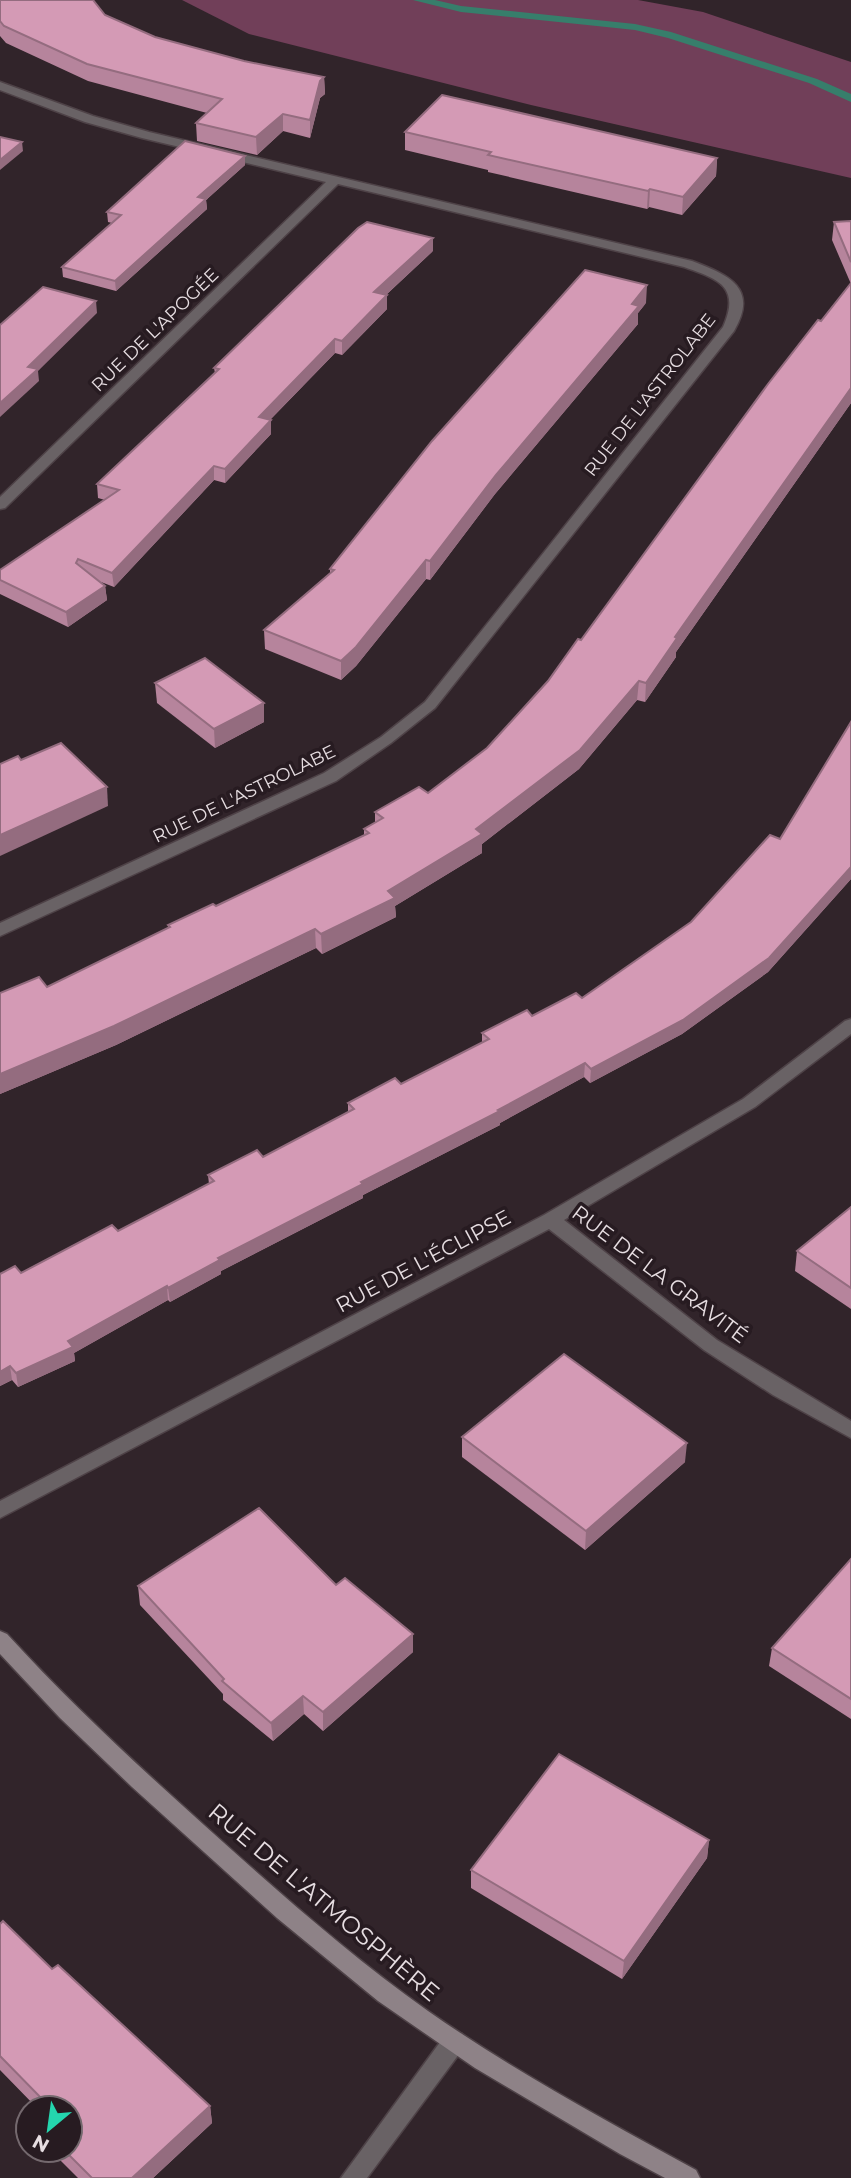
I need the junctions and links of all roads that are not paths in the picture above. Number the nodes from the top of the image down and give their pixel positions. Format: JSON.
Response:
{"nodes":[{"id":1,"x":0,"y":86,"type":"edge"},
{"id":2,"x":335,"y":180,"type":"junction"},
{"id":3,"x":0,"y":505,"type":"edge"},
{"id":4,"x":0,"y":930,"type":"edge"},
{"id":5,"x":851,"y":1025,"type":"edge"},
{"id":6,"x":550,"y":1220,"type":"junction"},
{"id":7,"x":851,"y":1430,"type":"edge"},
{"id":8,"x":0,"y":1510,"type":"edge"},
{"id":9,"x":0,"y":1640,"type":"edge"},
{"id":10,"x":454,"y":2042,"type":"junction"},
{"id":11,"x":353,"y":2178,"type":"edge"},
{"id":12,"x":688,"y":2178,"type":"edge"}],
"edges":[{"from":1,"to":2,"type":"street","name":"RUE DE L'ASTROLABE"},
{"from":2,"to":3,"type":"street","name":"RUE DE L'APOGÉE"},
{"from":2,"to":4,"type":"street","name":"RUE DE L'ASTROLABE"},
{"from":5,"to":6,"type":"street","name":"RUE DE L'ÉCLIPSE"},
{"from":6,"to":7,"type":"street","name":"RUE DE LA GRAVITÉ"},
{"from":6,"to":8,"type":"street","name":"RUE DE L'ÉCLIPSE"},
{"from":9,"to":10,"type":"street","name":"RUE DE L'ATMOSPHÈRE"},
{"from":10,"to":11,"type":"street"},
{"from":10,"to":12,"type":"street","name":"RUE DE L'ATMOSPHÈRE"}]}
